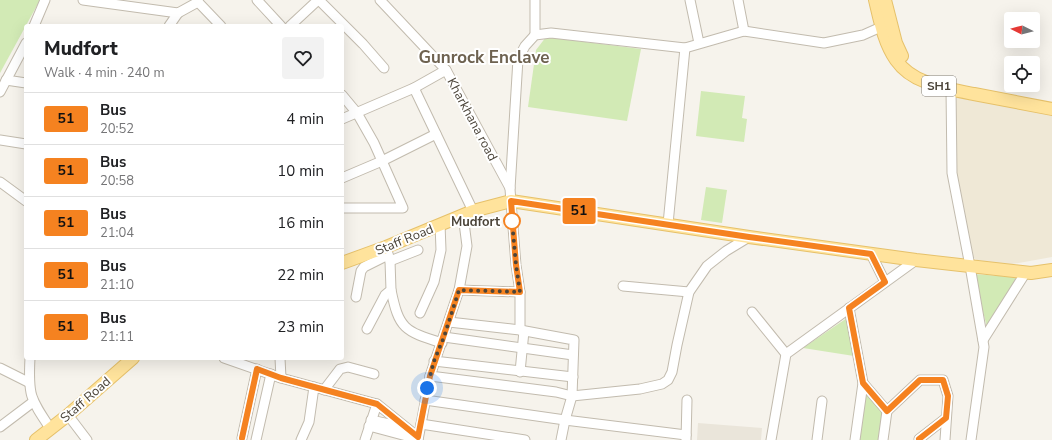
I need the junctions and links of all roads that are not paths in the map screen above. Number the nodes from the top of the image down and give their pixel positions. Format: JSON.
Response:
{"nodes":[{"id":1,"x":46,"y":0,"type":"edge"},
{"id":2,"x":83,"y":0,"type":"edge"},
{"id":3,"x":257,"y":0,"type":"edge"},
{"id":4,"x":318,"y":0,"type":"edge"},
{"id":5,"x":536,"y":0,"type":"edge"},
{"id":6,"x":690,"y":0,"type":"edge"},
{"id":7,"x":738,"y":0,"type":"edge"},
{"id":8,"x":875,"y":0,"type":"edge"},
{"id":9,"x":885,"y":0,"type":"edge"},
{"id":10,"x":198,"y":1,"type":"edge"},
{"id":11,"x":109,"y":2,"type":"edge"},
{"id":12,"x":384,"y":2,"type":"edge"},
{"id":13,"x":154,"y":4,"type":"edge"},
{"id":14,"x":178,"y":13,"type":"junction"},
{"id":15,"x":35,"y":24,"type":"edge"},
{"id":16,"x":170,"y":24,"type":"edge"},
{"id":17,"x":220,"y":24,"type":"edge"},
{"id":18,"x":279,"y":24,"type":"edge"},
{"id":19,"x":292,"y":24,"type":"edge"},
{"id":20,"x":343,"y":24,"type":"edge"},
{"id":21,"x":344,"y":25,"type":"edge"},
{"id":22,"x":881,"y":27,"type":"junction"},
{"id":23,"x":744,"y":32,"type":"junction"},
{"id":24,"x":535,"y":35,"type":"junction"},
{"id":25,"x":699,"y":43,"type":"junction"},
{"id":26,"x":24,"y":47,"type":"edge"},
{"id":27,"x":686,"y":48,"type":"junction"},
{"id":28,"x":384,"y":68,"type":"dead end"},
{"id":29,"x":446,"y":70,"type":"junction"},
{"id":30,"x":6,"y":80,"type":"junction"},
{"id":31,"x":24,"y":83,"type":"edge"},
{"id":32,"x":414,"y":88,"type":"junction"},
{"id":33,"x":951,"y":89,"type":"junction"},
{"id":34,"x":0,"y":92,"type":"edge"},
{"id":35,"x":344,"y":97,"type":"edge"},
{"id":36,"x":1052,"y":103,"type":"edge"},
{"id":37,"x":1052,"y":109,"type":"edge"},
{"id":38,"x":357,"y":113,"type":"junction"},
{"id":39,"x":344,"y":118,"type":"edge"},
{"id":40,"x":436,"y":134,"type":"junction"},
{"id":41,"x":0,"y":140,"type":"edge"},
{"id":42,"x":24,"y":144,"type":"edge"},
{"id":43,"x":382,"y":161,"type":"junction"},
{"id":44,"x":344,"y":177,"type":"edge"},
{"id":45,"x":0,"y":182,"type":"edge"},
{"id":46,"x":511,"y":195,"type":"junction"},
{"id":47,"x":24,"y":200,"type":"edge"},
{"id":48,"x":344,"y":208,"type":"edge"},
{"id":49,"x":468,"y":213,"type":"junction"},
{"id":50,"x":440,"y":224,"type":"junction"},
{"id":51,"x":668,"y":224,"type":"junction"},
{"id":52,"x":749,"y":237,"type":"junction"},
{"id":53,"x":418,"y":250,"type":"dead end"},
{"id":54,"x":388,"y":254,"type":"junction"},
{"id":55,"x":871,"y":254,"type":"junction"},
{"id":56,"x":916,"y":260,"type":"junction"},
{"id":57,"x":344,"y":262,"type":"edge"},
{"id":58,"x":970,"y":266,"type":"junction"},
{"id":59,"x":1052,"y":270,"type":"edge"},
{"id":60,"x":1026,"y":272,"type":"junction"},
{"id":61,"x":885,"y":282,"type":"junction"},
{"id":62,"x":623,"y":286,"type":"dead end"},
{"id":63,"x":391,"y":290,"type":"junction"},
{"id":64,"x":459,"y":290,"type":"junction"},
{"id":65,"x":520,"y":292,"type":"junction"},
{"id":66,"x":689,"y":292,"type":"junction"},
{"id":67,"x":356,"y":297,"type":"dead end"},
{"id":68,"x":849,"y":308,"type":"junction"},
{"id":69,"x":752,"y":312,"type":"dead end"},
{"id":70,"x":420,"y":313,"type":"dead end"},
{"id":71,"x":449,"y":322,"type":"junction"},
{"id":72,"x":367,"y":329,"type":"dead end"},
{"id":73,"x":522,"y":331,"type":"junction"},
{"id":74,"x":443,"y":340,"type":"junction"},
{"id":75,"x":983,"y":340,"type":"junction"},
{"id":76,"x":522,"y":348,"type":"junction"},
{"id":77,"x":786,"y":354,"type":"junction"},
{"id":78,"x":573,"y":355,"type":"junction"},
{"id":79,"x":30,"y":360,"type":"edge"},
{"id":80,"x":131,"y":360,"type":"edge"},
{"id":81,"x":230,"y":360,"type":"edge"},
{"id":82,"x":280,"y":360,"type":"edge"},
{"id":83,"x":434,"y":361,"type":"junction"},
{"id":84,"x":0,"y":368,"type":"edge"},
{"id":85,"x":257,"y":369,"type":"junction"},
{"id":86,"x":520,"y":372,"type":"junction"},
{"id":87,"x":271,"y":374,"type":"junction"},
{"id":88,"x":374,"y":374,"type":"dead end"},
{"id":89,"x":430,"y":376,"type":"junction"},
{"id":90,"x":281,"y":378,"type":"junction"},
{"id":91,"x":573,"y":378,"type":"junction"},
{"id":92,"x":28,"y":382,"type":"junction"},
{"id":93,"x":863,"y":383,"type":"junction"},
{"id":94,"x":314,"y":387,"type":"junction"},
{"id":95,"x":324,"y":390,"type":"junction"},
{"id":96,"x":572,"y":396,"type":"junction"},
{"id":97,"x":425,"y":400,"type":"junction"},
{"id":98,"x":687,"y":400,"type":"dead end"},
{"id":99,"x":822,"y":401,"type":"dead end"},
{"id":100,"x":33,"y":402,"type":"junction"},
{"id":101,"x":377,"y":404,"type":"junction"},
{"id":102,"x":887,"y":411,"type":"junction"},
{"id":103,"x":68,"y":415,"type":"junction"},
{"id":104,"x":946,"y":418,"type":"junction"},
{"id":105,"x":565,"y":420,"type":"junction"},
{"id":106,"x":370,"y":423,"type":"junction"},
{"id":107,"x":421,"y":424,"type":"junction"},
{"id":108,"x":0,"y":428,"type":"edge"},
{"id":109,"x":50,"y":428,"type":"junction"},
{"id":110,"x":406,"y":428,"type":"junction"},
{"id":111,"x":242,"y":438,"type":"dead end"},
{"id":112,"x":418,"y":438,"type":"edge"},
{"id":113,"x":686,"y":438,"type":"edge"},
{"id":114,"x":919,"y":439,"type":"dead end"},
{"id":115,"x":36,"y":440,"type":"edge"},
{"id":116,"x":87,"y":440,"type":"edge"},
{"id":117,"x":256,"y":440,"type":"edge"},
{"id":118,"x":301,"y":440,"type":"edge"},
{"id":119,"x":365,"y":440,"type":"edge"},
{"id":120,"x":525,"y":440,"type":"edge"},
{"id":121,"x":561,"y":440,"type":"edge"},
{"id":122,"x":771,"y":440,"type":"edge"},
{"id":123,"x":817,"y":440,"type":"edge"},
{"id":124,"x":855,"y":440,"type":"edge"},
{"id":125,"x":883,"y":440,"type":"edge"},
{"id":126,"x":944,"y":440,"type":"edge"},
{"id":127,"x":971,"y":440,"type":"edge"}],
"edges":[{"from":1,"to":15,"type":"street"},
{"from":2,"to":11,"type":"street"},
{"from":3,"to":18,"type":"street"},
{"from":4,"to":19,"type":"street"},
{"from":4,"to":20,"type":"street"},
{"from":5,"to":24,"type":"street"},
{"from":6,"to":25,"type":"street"},
{"from":7,"to":23,"type":"street"},
{"from":8,"to":22,"type":"main road","number":"SH1"},
{"from":9,"to":36,"type":"main road","number":"SH1"},
{"from":10,"to":14,"type":"street"},
{"from":10,"to":17,"type":"street"},
{"from":11,"to":13,"type":"street"},
{"from":12,"to":29,"type":"street","name":"Kharkhana road"},
{"from":13,"to":14,"type":"street"},
{"from":14,"to":16,"type":"street"},
{"from":21,"to":28,"type":"street"},
{"from":22,"to":23,"type":"street"},
{"from":22,"to":33,"type":"main road","number":"SH1"},
{"from":23,"to":25,"type":"street"},
{"from":24,"to":27,"type":"street"},
{"from":24,"to":46,"type":"street"},
{"from":25,"to":27,"type":"street"},
{"from":26,"to":30,"type":"street"},
{"from":27,"to":51,"type":"street"},
{"from":29,"to":32,"type":"street"},
{"from":29,"to":46,"type":"street","name":"Kharkhana road"},
{"from":30,"to":31,"type":"street"},
{"from":30,"to":34,"type":"street"},
{"from":32,"to":38,"type":"street"},
{"from":32,"to":40,"type":"street"},
{"from":33,"to":37,"type":"main road","number":"SH1"},
{"from":33,"to":58,"type":"street"},
{"from":35,"to":38,"type":"street"},
{"from":38,"to":39,"type":"street"},
{"from":38,"to":43,"type":"street"},
{"from":40,"to":43,"type":"street"},
{"from":40,"to":49,"type":"street"},
{"from":41,"to":42,"type":"street"},
{"from":43,"to":44,"type":"street"},
{"from":43,"to":48,"type":"street"},
{"from":45,"to":47,"type":"street"},
{"from":46,"to":49,"type":"main road","name":"Staff Road"},
{"from":46,"to":51,"type":"main road"},
{"from":46,"to":65,"type":"street"},
{"from":49,"to":50,"type":"main road","name":"Staff Road"},
{"from":49,"to":64,"type":"street"},
{"from":50,"to":54,"type":"main road","name":"Staff Road"},
{"from":50,"to":70,"type":"street"},
{"from":51,"to":52,"type":"main road"},
{"from":52,"to":55,"type":"main road"},
{"from":52,"to":66,"type":"street"},
{"from":53,"to":54,"type":"street"},
{"from":54,"to":57,"type":"main road","name":"Staff Road"},
{"from":54,"to":63,"type":"street"},
{"from":54,"to":67,"type":"street"},
{"from":55,"to":56,"type":"main road"},
{"from":55,"to":61,"type":"street"},
{"from":56,"to":58,"type":"main road"},
{"from":56,"to":61,"type":"street"},
{"from":58,"to":60,"type":"main road"},
{"from":58,"to":75,"type":"street"},
{"from":59,"to":60,"type":"main road"},
{"from":60,"to":75,"type":"street"},
{"from":61,"to":68,"type":"street"},
{"from":62,"to":66,"type":"street"},
{"from":63,"to":72,"type":"street"},
{"from":63,"to":74,"type":"street"},
{"from":64,"to":65,"type":"street"},
{"from":64,"to":71,"type":"street"},
{"from":65,"to":73,"type":"street"},
{"from":66,"to":96,"type":"street"},
{"from":68,"to":77,"type":"street"},
{"from":68,"to":93,"type":"street"},
{"from":69,"to":77,"type":"street"},
{"from":71,"to":73,"type":"street"},
{"from":71,"to":74,"type":"street"},
{"from":73,"to":76,"type":"street"},
{"from":73,"to":78,"type":"street"},
{"from":74,"to":76,"type":"street"},
{"from":74,"to":83,"type":"street"},
{"from":75,"to":127,"type":"street"},
{"from":76,"to":78,"type":"street"},
{"from":76,"to":86,"type":"street"},
{"from":77,"to":122,"type":"street"},
{"from":78,"to":91,"type":"street"},
{"from":79,"to":92,"type":"street"},
{"from":80,"to":103,"type":"main road","name":"Staff Road"},
{"from":81,"to":85,"type":"street"},
{"from":82,"to":90,"type":"street"},
{"from":83,"to":86,"type":"street"},
{"from":83,"to":89,"type":"street"},
{"from":84,"to":92,"type":"street"},
{"from":85,"to":87,"type":"street"},
{"from":85,"to":111,"type":"street"},
{"from":86,"to":91,"type":"street"},
{"from":87,"to":90,"type":"street"},
{"from":87,"to":117,"type":"street"},
{"from":88,"to":95,"type":"street"},
{"from":89,"to":96,"type":"street"},
{"from":89,"to":97,"type":"street"},
{"from":90,"to":94,"type":"street"},
{"from":91,"to":96,"type":"street"},
{"from":92,"to":100,"type":"street"},
{"from":93,"to":102,"type":"street"},
{"from":93,"to":124,"type":"street"},
{"from":94,"to":95,"type":"street"},
{"from":94,"to":118,"type":"street"},
{"from":95,"to":101,"type":"street"},
{"from":96,"to":105,"type":"street"},
{"from":97,"to":105,"type":"street"},
{"from":97,"to":107,"type":"street"},
{"from":98,"to":113,"type":"street"},
{"from":99,"to":123,"type":"street"},
{"from":100,"to":108,"type":"street"},
{"from":100,"to":109,"type":"street"},
{"from":101,"to":106,"type":"street"},
{"from":101,"to":110,"type":"street"},
{"from":102,"to":104,"type":"street"},
{"from":102,"to":125,"type":"street"},
{"from":103,"to":109,"type":"main road","name":"Staff Road"},
{"from":103,"to":116,"type":"street"},
{"from":104,"to":114,"type":"street"},
{"from":104,"to":126,"type":"street"},
{"from":105,"to":113,"type":"street"},
{"from":105,"to":121,"type":"street"},
{"from":106,"to":110,"type":"street"},
{"from":106,"to":112,"type":"street"},
{"from":106,"to":119,"type":"street"},
{"from":107,"to":112,"type":"street"},
{"from":107,"to":120,"type":"street"},
{"from":109,"to":115,"type":"main road","name":"Staff Road"},
{"from":110,"to":112,"type":"street"}]}
